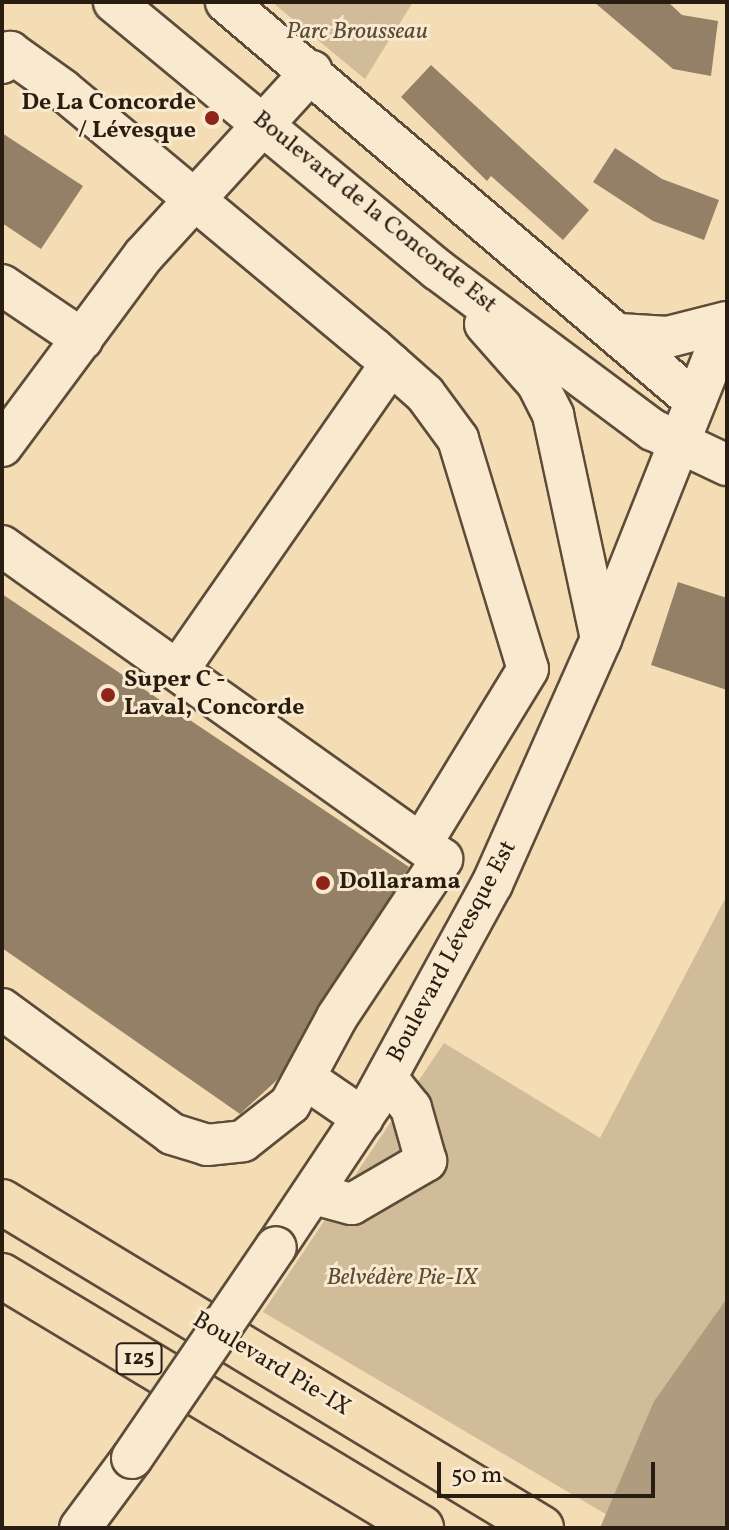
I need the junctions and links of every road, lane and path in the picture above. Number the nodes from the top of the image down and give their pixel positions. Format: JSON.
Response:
{"nodes":[{"id":1,"x":114,"y":2,"type":"edge"},
{"id":2,"x":226,"y":2,"type":"edge"},
{"id":3,"x":5,"y":54,"type":"edge"},
{"id":4,"x":312,"y":71,"type":"junction"},
{"id":5,"x":265,"y":126,"type":"junction"},
{"id":6,"x":197,"y":203,"type":"junction"},
{"id":7,"x":438,"y":270,"type":"junction"},
{"id":8,"x":2,"y":285,"type":"edge"},
{"id":9,"x":727,"y":323,"type":"edge"},
{"id":10,"x":619,"y":334,"type":"junction"},
{"id":11,"x":82,"y":339,"type":"junction"},
{"id":12,"x":391,"y":364,"type":"junction"},
{"id":13,"x":695,"y":401,"type":"junction"},
{"id":14,"x":678,"y":444,"type":"junction"},
{"id":15,"x":2,"y":446,"type":"edge"},
{"id":16,"x":727,"y":465,"type":"edge"},
{"id":17,"x":2,"y":546,"type":"edge"},
{"id":18,"x":601,"y":639,"type":"junction"},
{"id":19,"x":178,"y":670,"type":"junction"},
{"id":20,"x":433,"y":850,"type":"junction"},
{"id":21,"x":492,"y":884,"type":"junction"},
{"id":22,"x":2,"y":1009,"type":"edge"},
{"id":23,"x":387,"y":1078,"type":"junction"},
{"id":24,"x":306,"y":1079,"type":"junction"},
{"id":25,"x":363,"y":1118,"type":"junction"},
{"id":26,"x":314,"y":1194,"type":"junction"},
{"id":27,"x":2,"y":1202,"type":"edge"},
{"id":28,"x":2,"y":1276,"type":"edge"},
{"id":29,"x":80,"y":1528,"type":"edge"},
{"id":30,"x":421,"y":1528,"type":"edge"},
{"id":31,"x":541,"y":1528,"type":"edge"}],
"edges":[{"from":1,"to":5,"type":"street","name":"Boulevard de la Concorde Est"},
{"from":2,"to":4,"type":"street"},
{"from":3,"to":6,"type":"street"},
{"from":4,"to":5,"type":"street"},
{"from":4,"to":10,"type":"street"},
{"from":5,"to":6,"type":"street"},
{"from":5,"to":7,"type":"street","name":"Boulevard de la Concorde Est"},
{"from":6,"to":11,"type":"street"},
{"from":6,"to":12,"type":"street"},
{"from":7,"to":14,"type":"street","name":"Boulevard de la Concorde Est"},
{"from":7,"to":18,"type":"street"},
{"from":8,"to":11,"type":"street"},
{"from":9,"to":10,"type":"street"},
{"from":9,"to":13,"type":"street","name":"Boulevard Lévesque Est"},
{"from":10,"to":13,"type":"street"},
{"from":11,"to":15,"type":"street"},
{"from":12,"to":19,"type":"street"},
{"from":12,"to":20,"type":"street"},
{"from":13,"to":14,"type":"street","name":"Boulevard Lévesque Est"},
{"from":14,"to":16,"type":"street","name":"Boulevard de la Concorde Est"},
{"from":14,"to":18,"type":"street","name":"Boulevard Lévesque Est"},
{"from":17,"to":19,"type":"street"},
{"from":18,"to":21,"type":"street","name":"Boulevard Lévesque Est"},
{"from":19,"to":20,"type":"street"},
{"from":20,"to":21,"type":"street"},
{"from":20,"to":24,"type":"street"},
{"from":21,"to":23,"type":"street","name":"Boulevard Lévesque Est"},
{"from":22,"to":24,"type":"street"},
{"from":23,"to":25,"type":"street","name":"Boulevard Lévesque Est"},
{"from":23,"to":26,"type":"street"},
{"from":24,"to":25,"type":"street"},
{"from":25,"to":26,"type":"street","name":"Boulevard Lévesque Est"},
{"from":26,"to":29,"type":"street","name":"Boulevard Lévesque Est","bridge":true},
{"from":27,"to":31,"type":"highway","name":"Boulevard Pie-IX","number":"125"},
{"from":28,"to":30,"type":"highway","number":"125"}]}
